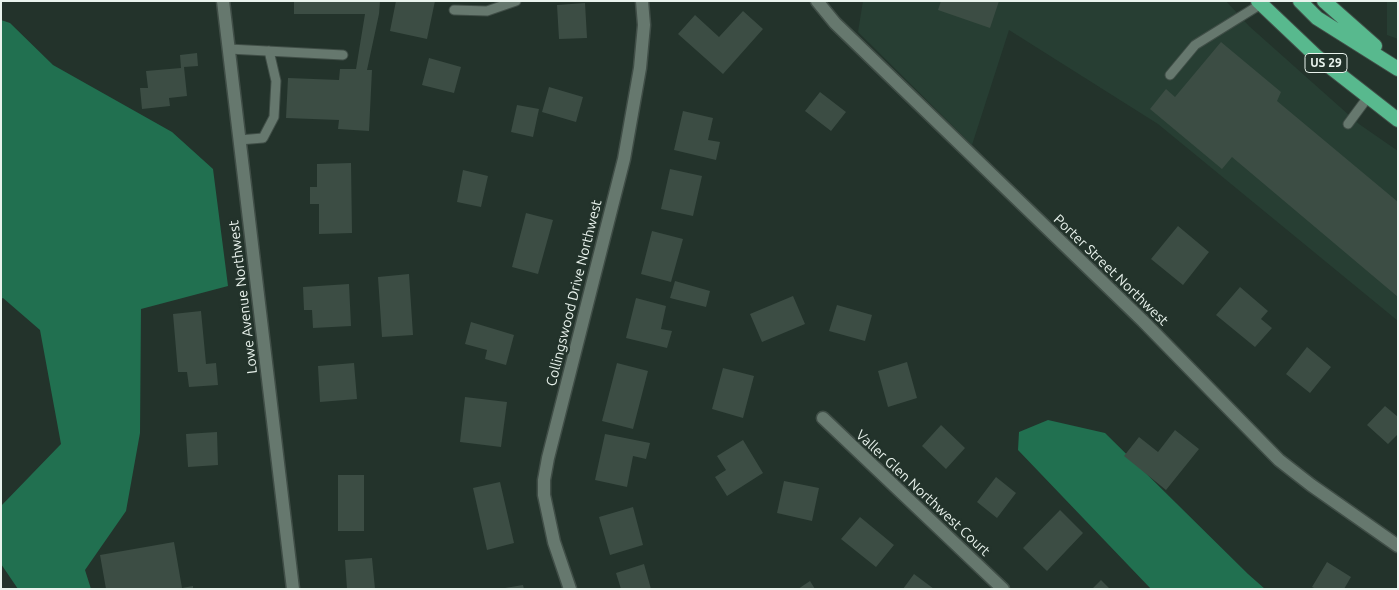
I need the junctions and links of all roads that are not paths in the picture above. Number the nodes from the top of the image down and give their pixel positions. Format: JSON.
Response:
{"nodes":[{"id":1,"x":223,"y":1,"type":"edge"},
{"id":2,"x":516,"y":1,"type":"edge"},
{"id":3,"x":642,"y":1,"type":"edge"},
{"id":4,"x":817,"y":1,"type":"edge"},
{"id":5,"x":1300,"y":1,"type":"edge"},
{"id":6,"x":1324,"y":1,"type":"edge"},
{"id":7,"x":1260,"y":3,"type":"edge"},
{"id":8,"x":454,"y":10,"type":"dead end"},
{"id":9,"x":229,"y":49,"type":"junction"},
{"id":10,"x":269,"y":51,"type":"junction"},
{"id":11,"x":343,"y":55,"type":"dead end"},
{"id":12,"x":1398,"y":67,"type":"edge"},
{"id":13,"x":1170,"y":75,"type":"dead end"},
{"id":14,"x":1368,"y":97,"type":"junction"},
{"id":15,"x":1398,"y":120,"type":"edge"},
{"id":16,"x":1348,"y":124,"type":"dead end"},
{"id":17,"x":239,"y":140,"type":"junction"},
{"id":18,"x":823,"y":418,"type":"dead end"},
{"id":19,"x":1398,"y":546,"type":"edge"},
{"id":20,"x":293,"y":589,"type":"edge"},
{"id":21,"x":570,"y":589,"type":"edge"},
{"id":22,"x":1003,"y":589,"type":"edge"}],
"edges":[{"from":1,"to":9,"type":"street","name":"Lowe Avenue Northwest"},
{"from":2,"to":8,"type":"lane"},
{"from":3,"to":21,"type":"street","name":"Collingswood Drive Northwest"},
{"from":4,"to":19,"type":"street","name":"Porter Street Northwest"},
{"from":5,"to":12,"type":"highway"},
{"from":6,"to":12,"type":"highway"},
{"from":7,"to":13,"type":"lane"},
{"from":7,"to":14,"type":"highway","number":"US 29"},
{"from":9,"to":10,"type":"lane"},
{"from":9,"to":17,"type":"street","name":"Lowe Avenue Northwest"},
{"from":10,"to":11,"type":"lane"},
{"from":10,"to":17,"type":"lane"},
{"from":14,"to":15,"type":"highway","number":"US 29"},
{"from":14,"to":16,"type":"lane"},
{"from":17,"to":20,"type":"street","name":"Lowe Avenue Northwest"},
{"from":18,"to":22,"type":"street","name":"Valler Glen Northwest Court"}]}
